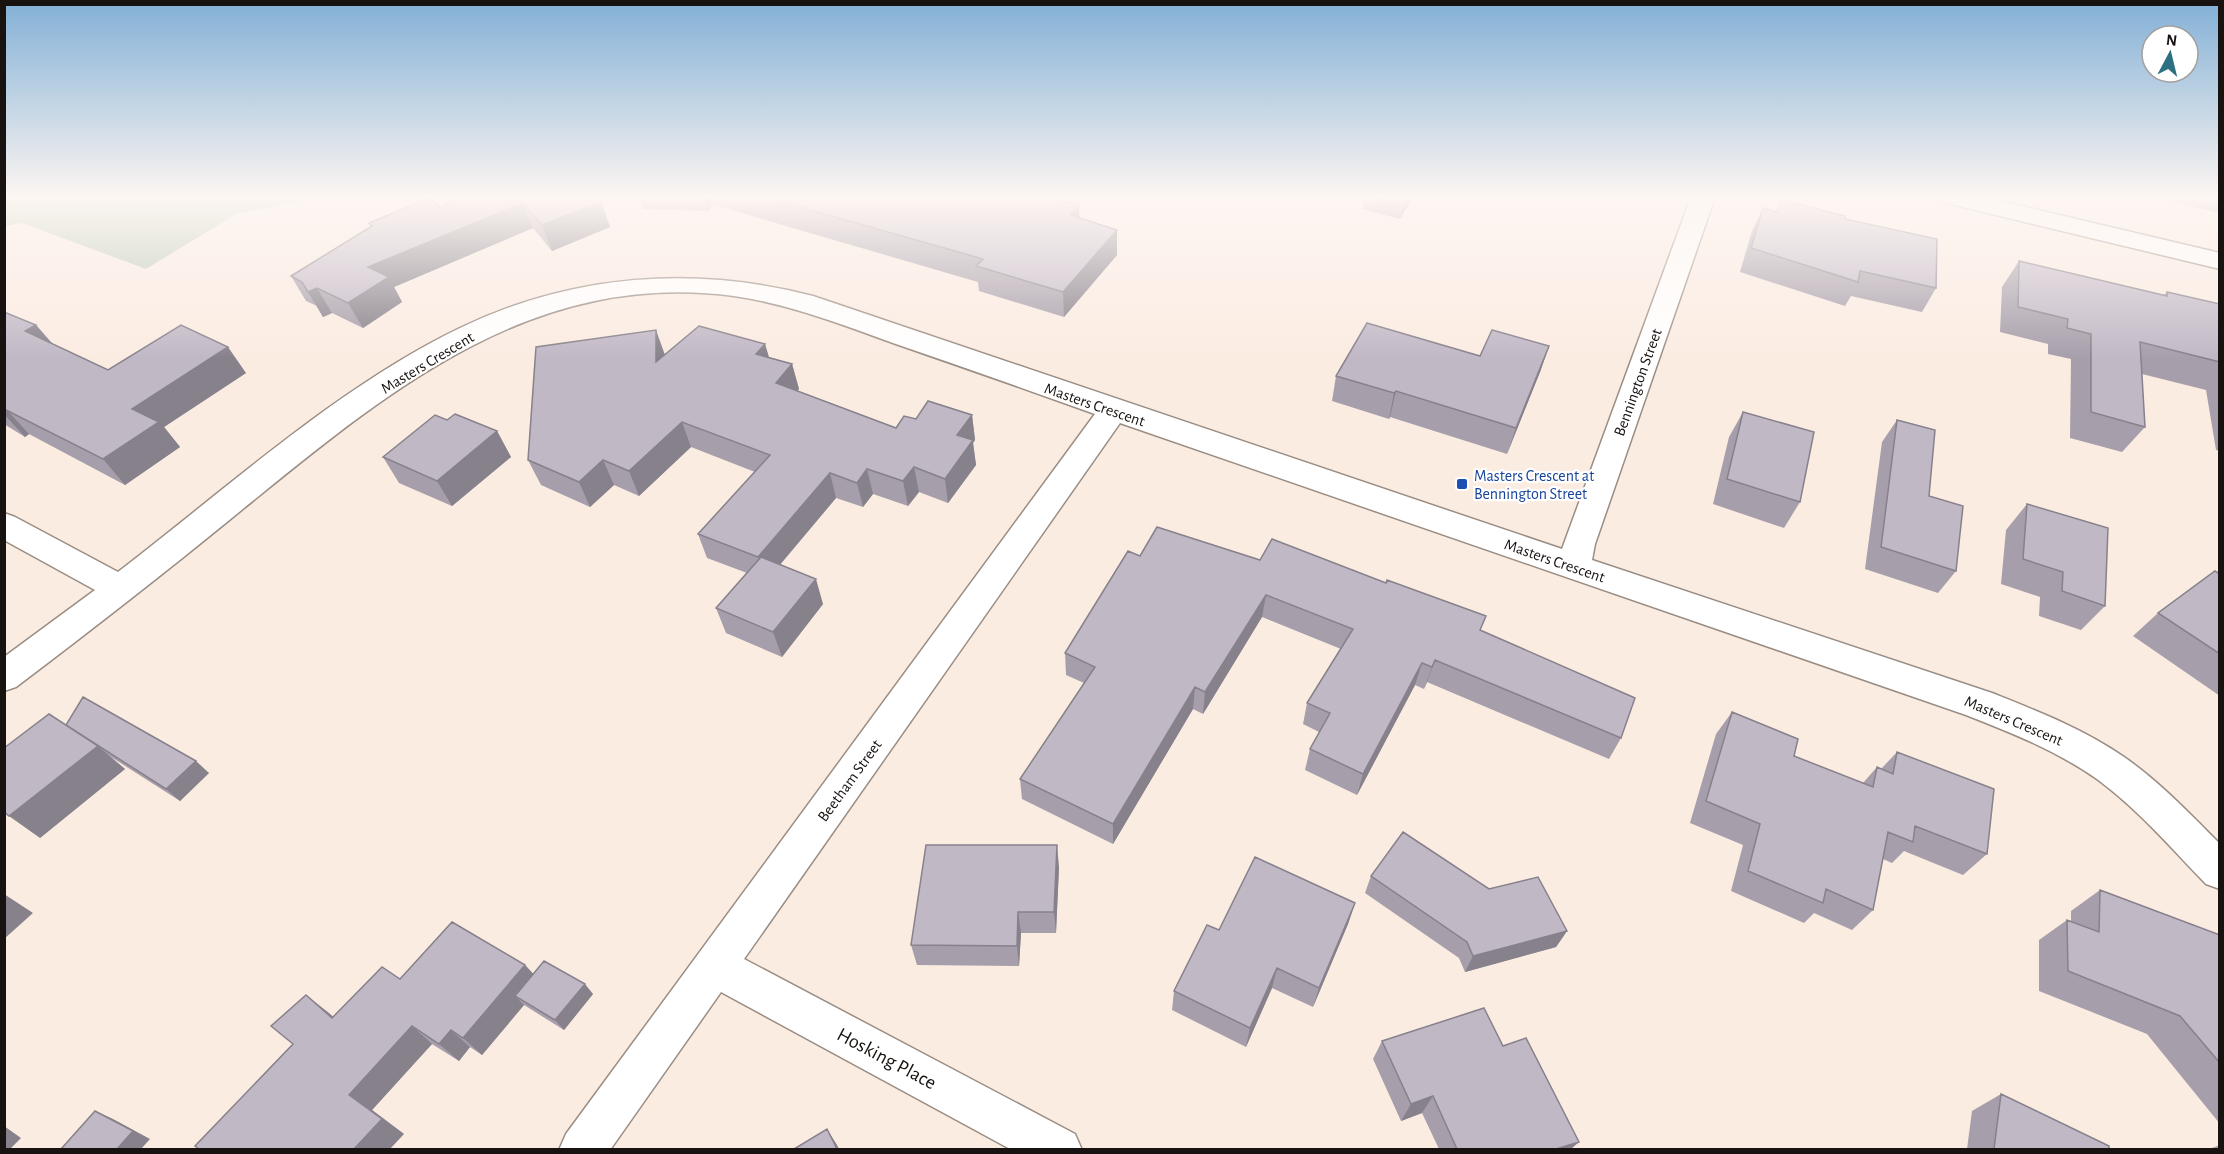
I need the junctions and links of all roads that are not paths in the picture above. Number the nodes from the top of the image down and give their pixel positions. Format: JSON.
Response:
{"nodes":[{"id":1,"x":1684,"y":251,"type":"edge"},
{"id":2,"x":2177,"y":251,"type":"edge"},
{"id":3,"x":2220,"y":261,"type":"edge"},
{"id":4,"x":1114,"y":410,"type":"junction"},
{"id":5,"x":4,"y":525,"type":"edge"},
{"id":6,"x":1574,"y":567,"type":"junction"},
{"id":7,"x":121,"y":589,"type":"junction"},
{"id":8,"x":4,"y":677,"type":"edge"},
{"id":9,"x":2220,"y":871,"type":"edge"},
{"id":10,"x":715,"y":966,"type":"junction"},
{"id":11,"x":582,"y":1149,"type":"edge"},
{"id":12,"x":1059,"y":1149,"type":"edge"}],
"edges":[{"from":1,"to":6,"type":"street","name":"Bennington Street"},
{"from":2,"to":3,"type":"street"},
{"from":4,"to":6,"type":"street","name":"Masters Crescent"},
{"from":4,"to":7,"type":"street","name":"Masters Crescent"},
{"from":4,"to":10,"type":"street","name":"Beetham Street"},
{"from":5,"to":7,"type":"street"},
{"from":6,"to":9,"type":"street","name":"Masters Crescent"},
{"from":7,"to":8,"type":"street","name":"Masters Crescent"},
{"from":10,"to":11,"type":"street","name":"Beetham Street"},
{"from":10,"to":12,"type":"street","name":"Hosking Place"}]}
